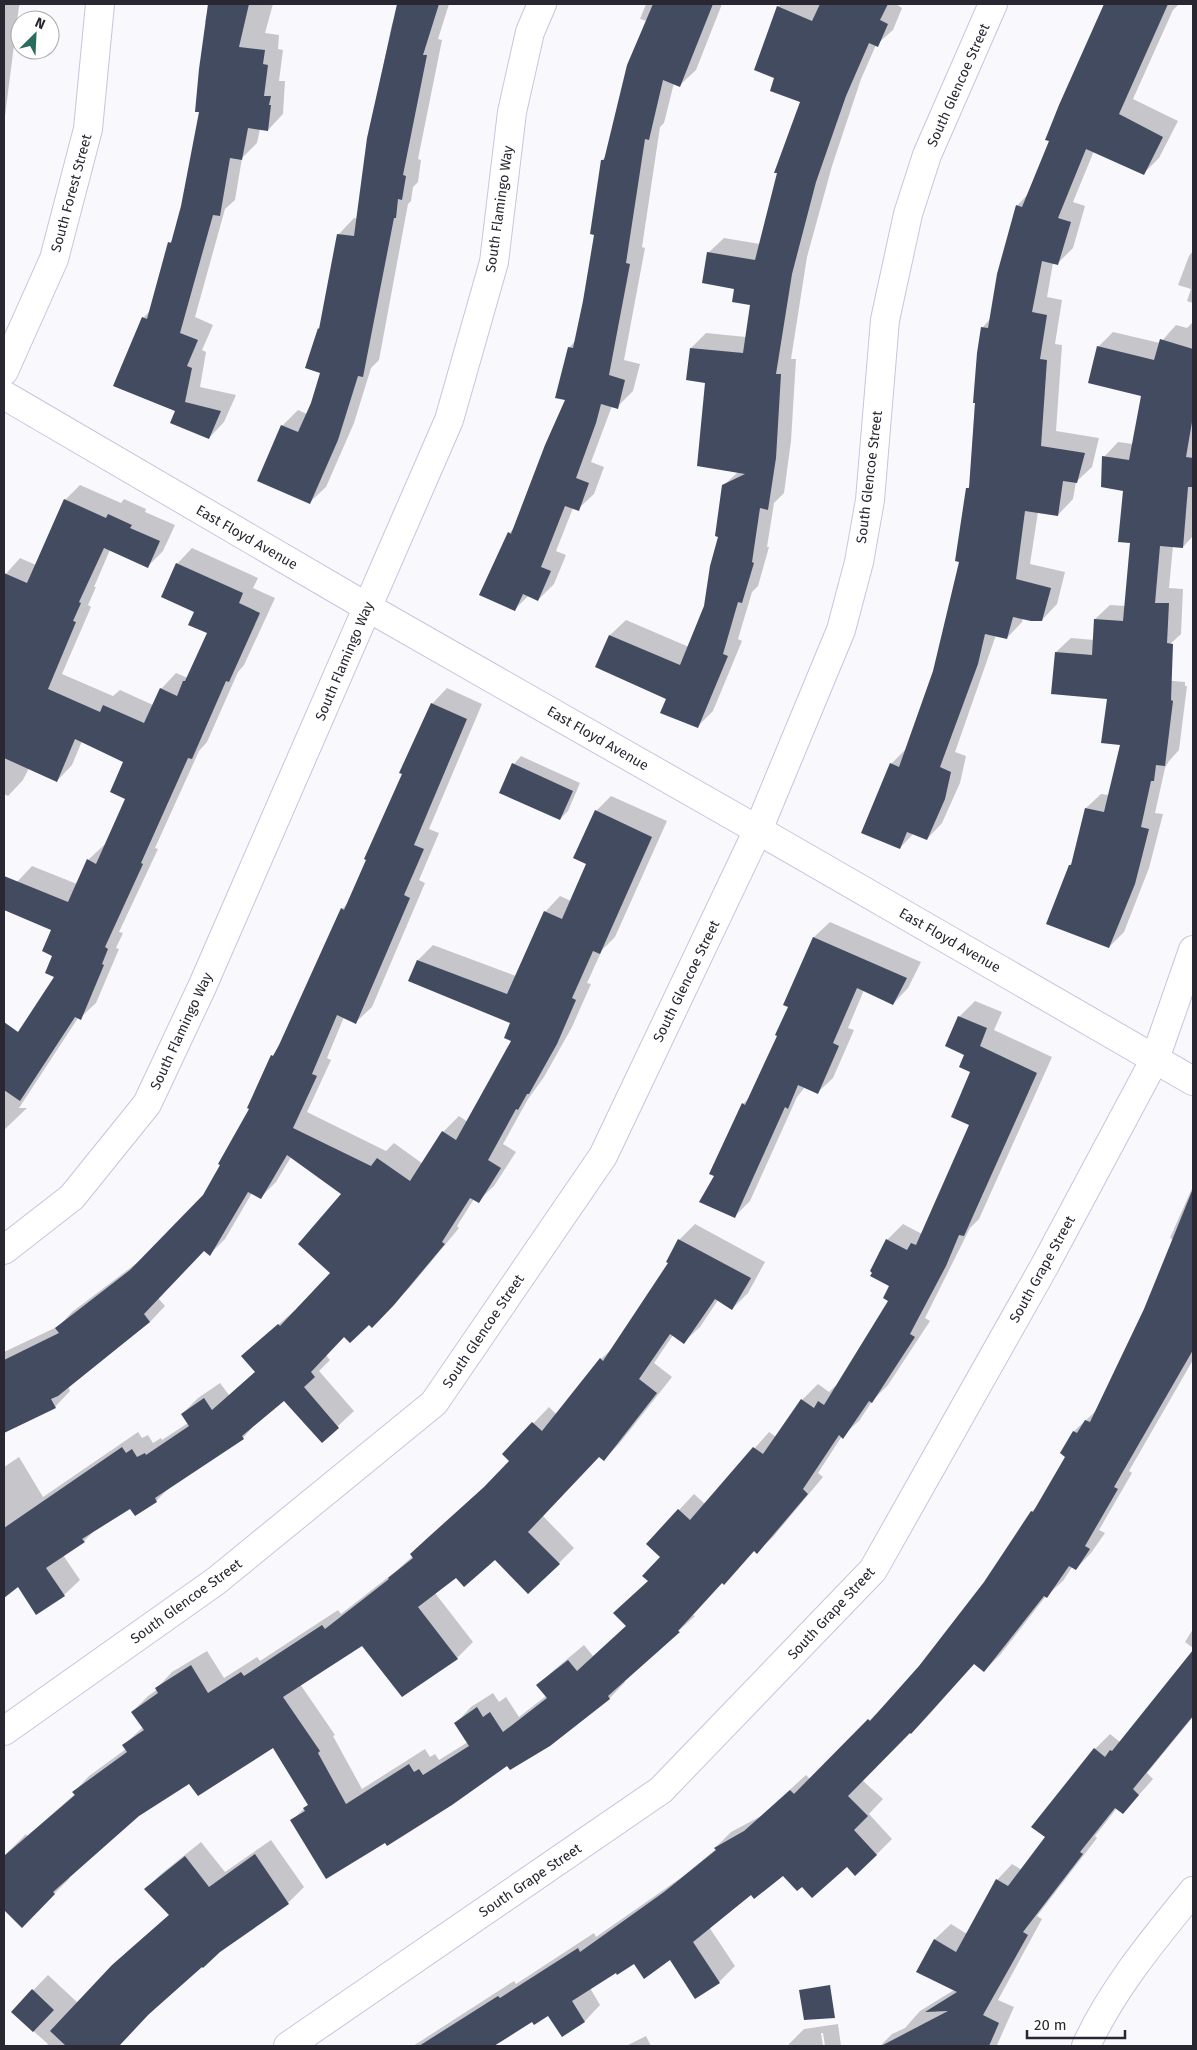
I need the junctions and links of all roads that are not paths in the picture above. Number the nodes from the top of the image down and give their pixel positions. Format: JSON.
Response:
{"nodes":[{"id":1,"x":100,"y":4,"type":"edge"},
{"id":2,"x":542,"y":4,"type":"edge"},
{"id":3,"x":993,"y":4,"type":"edge"},
{"id":4,"x":4,"y":371,"type":"edge"},
{"id":5,"x":4,"y":395,"type":"edge"},
{"id":6,"x":367,"y":607,"type":"junction"},
{"id":7,"x":758,"y":830,"type":"junction"},
{"id":8,"x":1193,"y":950,"type":"edge"},
{"id":9,"x":1155,"y":1058,"type":"junction"},
{"id":10,"x":1193,"y":1081,"type":"edge"},
{"id":11,"x":4,"y":1250,"type":"edge"},
{"id":12,"x":4,"y":1731,"type":"edge"},
{"id":13,"x":1193,"y":1891,"type":"edge"},
{"id":14,"x":288,"y":2046,"type":"edge"},
{"id":15,"x":1086,"y":2046,"type":"edge"}],
"edges":[{"from":1,"to":4,"type":"street","name":"South Forest Street"},
{"from":2,"to":6,"type":"street","name":"South Flamingo Way"},
{"from":3,"to":7,"type":"street","name":"South Glencoe Street"},
{"from":5,"to":6,"type":"street","name":"East Floyd Avenue"},
{"from":6,"to":7,"type":"street","name":"East Floyd Avenue"},
{"from":6,"to":11,"type":"street","name":"South Flamingo Way"},
{"from":7,"to":9,"type":"street","name":"East Floyd Avenue"},
{"from":7,"to":12,"type":"street","name":"South Glencoe Street"},
{"from":8,"to":9,"type":"street","name":"South Grape Street"},
{"from":9,"to":10,"type":"street","name":"East Floyd Avenue"},
{"from":9,"to":14,"type":"street","name":"South Grape Street"},
{"from":13,"to":15,"type":"street"}]}
